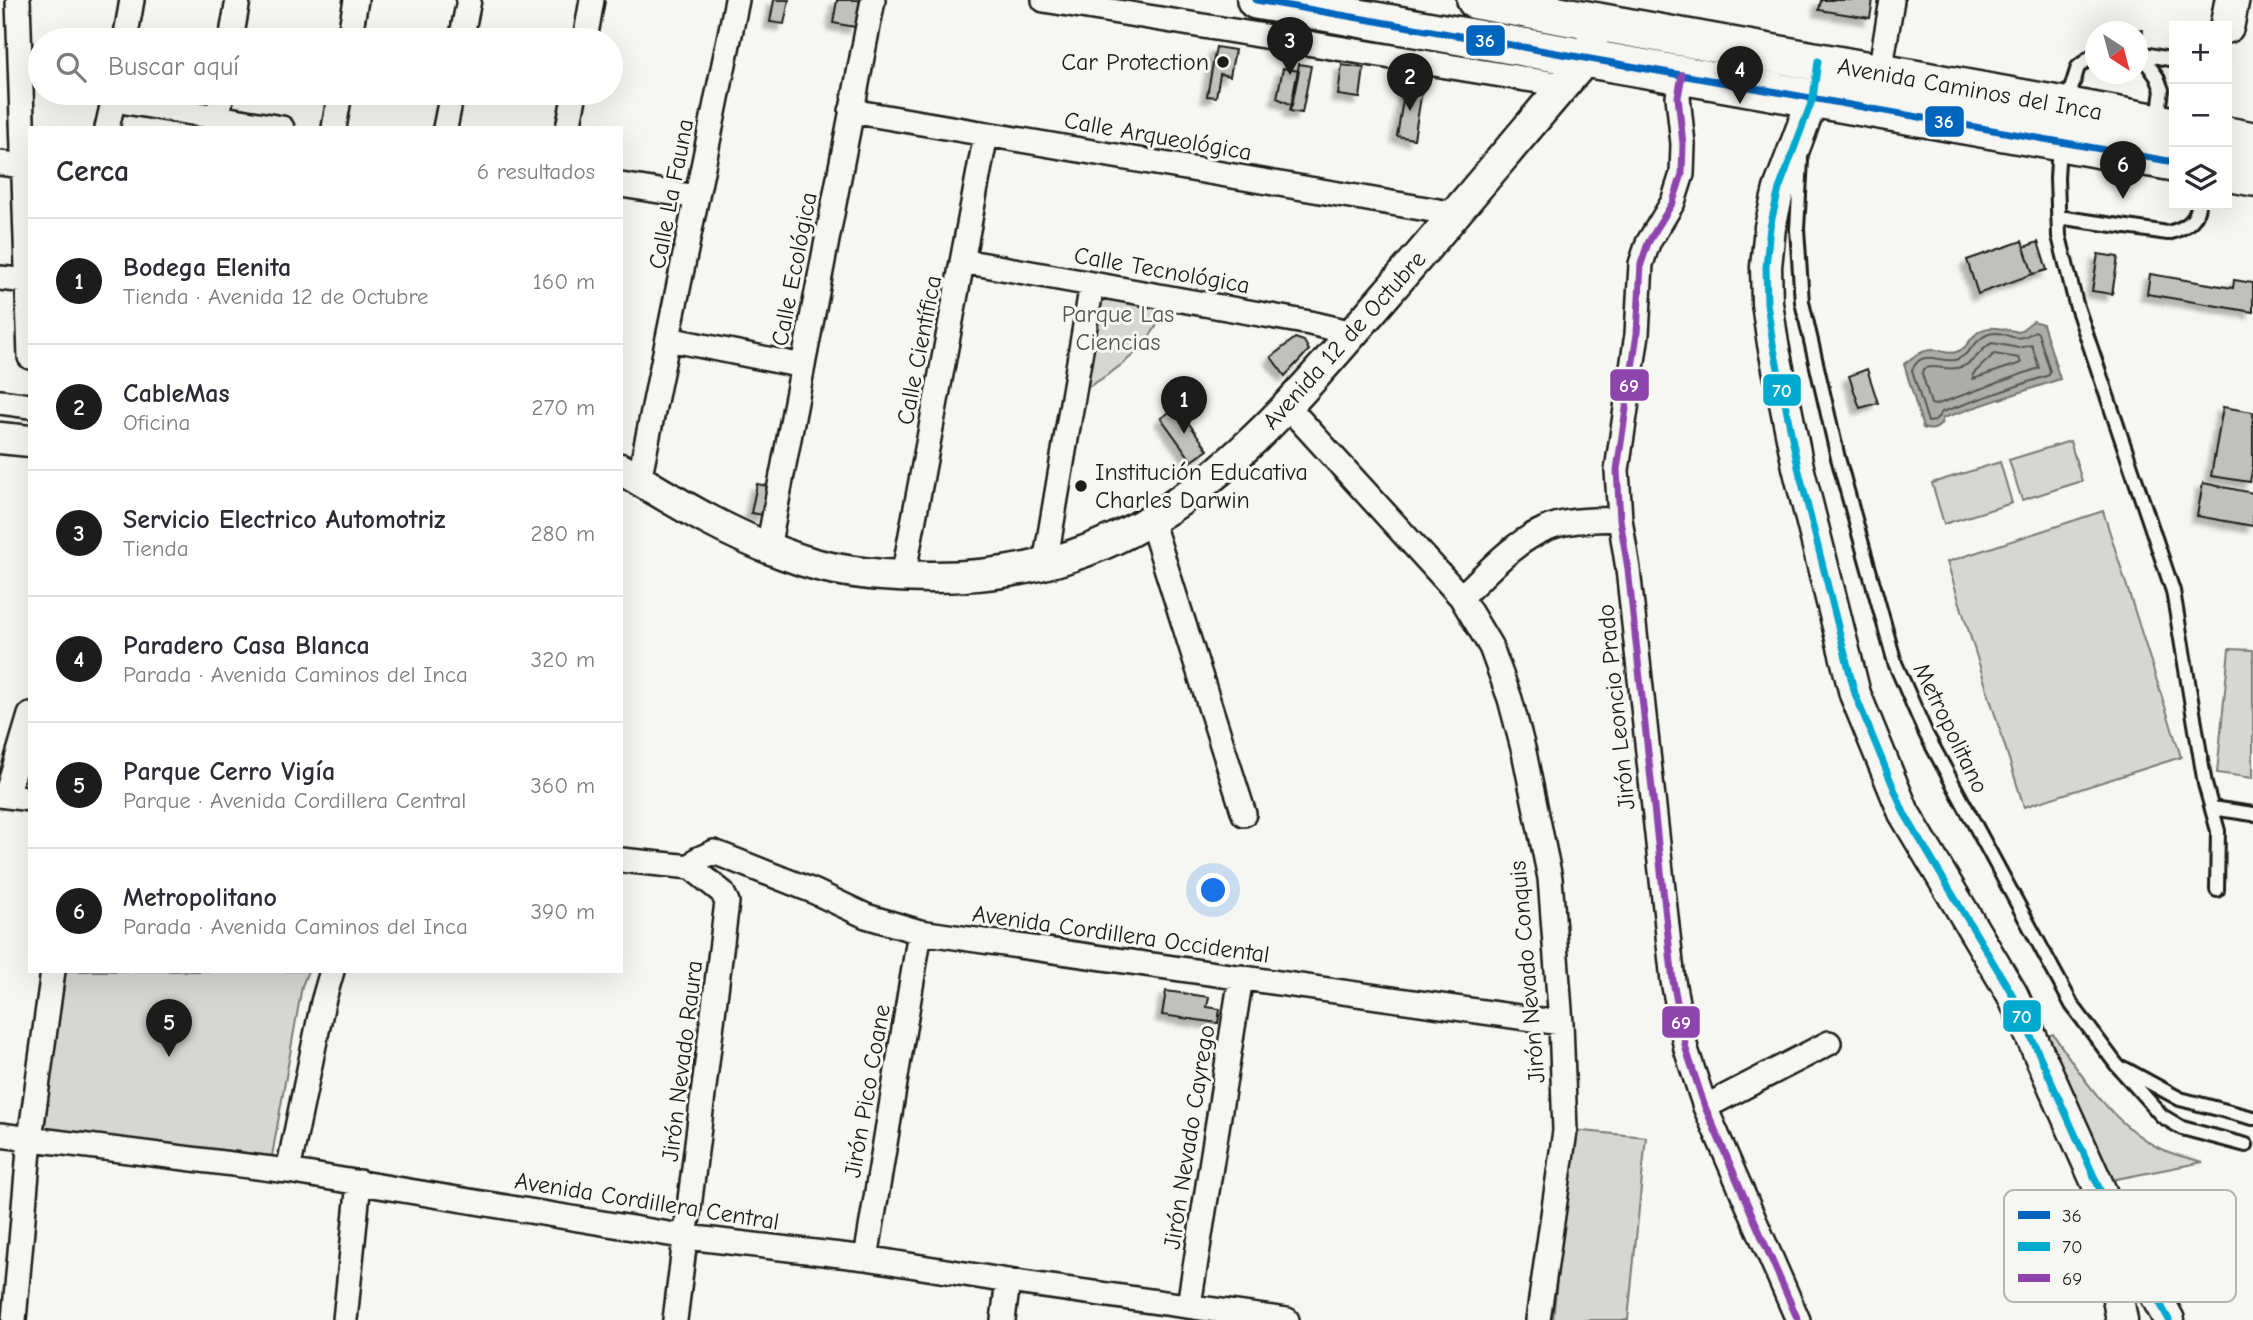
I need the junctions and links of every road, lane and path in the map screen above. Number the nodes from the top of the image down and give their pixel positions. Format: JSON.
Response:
{"nodes":[{"id":1,"x":18,"y":0,"type":"edge"},
{"id":2,"x":132,"y":0,"type":"edge"},
{"id":3,"x":238,"y":0,"type":"edge"},
{"id":4,"x":356,"y":0,"type":"edge"},
{"id":5,"x":469,"y":0,"type":"edge"},
{"id":6,"x":592,"y":0,"type":"edge"},
{"id":7,"x":737,"y":0,"type":"edge"},
{"id":8,"x":873,"y":0,"type":"edge"},
{"id":9,"x":1044,"y":0,"type":"edge"},
{"id":10,"x":1256,"y":0,"type":"edge"},
{"id":11,"x":1476,"y":0,"type":"edge"},
{"id":12,"x":1892,"y":0,"type":"edge"},
{"id":13,"x":2232,"y":0,"type":"edge"},
{"id":14,"x":1597,"y":21,"type":"junction"},
{"id":15,"x":2228,"y":21,"type":"edge"},
{"id":16,"x":127,"y":28,"type":"edge"},
{"id":17,"x":233,"y":28,"type":"edge"},
{"id":18,"x":351,"y":28,"type":"edge"},
{"id":19,"x":463,"y":28,"type":"edge"},
{"id":20,"x":587,"y":28,"type":"edge"},
{"id":21,"x":1587,"y":58,"type":"junction"},
{"id":22,"x":2169,"y":59,"type":"edge"},
{"id":23,"x":1818,"y":61,"type":"junction"},
{"id":24,"x":2085,"y":61,"type":"edge"},
{"id":25,"x":1881,"y":72,"type":"junction"},
{"id":26,"x":1682,"y":75,"type":"junction"},
{"id":27,"x":10,"y":76,"type":"edge"},
{"id":28,"x":1563,"y":85,"type":"junction"},
{"id":29,"x":112,"y":105,"type":"edge"},
{"id":30,"x":150,"y":105,"type":"edge"},
{"id":31,"x":338,"y":105,"type":"edge"},
{"id":32,"x":450,"y":105,"type":"edge"},
{"id":33,"x":573,"y":105,"type":"edge"},
{"id":34,"x":2066,"y":106,"type":"junction"},
{"id":35,"x":851,"y":111,"type":"junction"},
{"id":36,"x":1808,"y":115,"type":"junction"},
{"id":37,"x":217,"y":122,"type":"edge"},
{"id":38,"x":2166,"y":125,"type":"edge"},
{"id":39,"x":107,"y":126,"type":"edge"},
{"id":40,"x":260,"y":126,"type":"edge"},
{"id":41,"x":334,"y":126,"type":"edge"},
{"id":42,"x":445,"y":126,"type":"edge"},
{"id":43,"x":568,"y":126,"type":"edge"},
{"id":44,"x":986,"y":134,"type":"junction"},
{"id":45,"x":2232,"y":137,"type":"edge"},
{"id":46,"x":2253,"y":141,"type":"edge"},
{"id":47,"x":2059,"y":142,"type":"junction"},
{"id":48,"x":2169,"y":161,"type":"edge"},
{"id":49,"x":0,"y":163,"type":"edge"},
{"id":50,"x":23,"y":166,"type":"junction"},
{"id":51,"x":2232,"y":173,"type":"edge"},
{"id":52,"x":2253,"y":177,"type":"edge"},
{"id":53,"x":623,"y":184,"type":"edge"},
{"id":54,"x":697,"y":197,"type":"junction"},
{"id":55,"x":2197,"y":210,"type":"edge"},
{"id":56,"x":1456,"y":214,"type":"junction"},
{"id":57,"x":2058,"y":217,"type":"junction"},
{"id":58,"x":962,"y":261,"type":"junction"},
{"id":59,"x":0,"y":278,"type":"edge"},
{"id":60,"x":27,"y":281,"type":"junction"},
{"id":61,"x":1092,"y":284,"type":"junction"},
{"id":62,"x":28,"y":306,"type":"edge"},
{"id":63,"x":1353,"y":333,"type":"junction"},
{"id":64,"x":668,"y":339,"type":"junction"},
{"id":65,"x":803,"y":366,"type":"junction"},
{"id":66,"x":0,"y":402,"type":"edge"},
{"id":67,"x":28,"y":405,"type":"edge"},
{"id":68,"x":1288,"y":407,"type":"junction"},
{"id":69,"x":0,"y":438,"type":"edge"},
{"id":70,"x":28,"y":441,"type":"edge"},
{"id":71,"x":630,"y":475,"type":"edge"},
{"id":72,"x":1620,"y":519,"type":"junction"},
{"id":73,"x":1151,"y":520,"type":"junction"},
{"id":74,"x":768,"y":548,"type":"junction"},
{"id":75,"x":1045,"y":564,"type":"junction"},
{"id":76,"x":903,"y":576,"type":"junction"},
{"id":77,"x":1461,"y":597,"type":"junction"},
{"id":78,"x":28,"y":721,"type":"edge"},
{"id":79,"x":3,"y":795,"type":"edge"},
{"id":80,"x":28,"y":799,"type":"edge"},
{"id":81,"x":2212,"y":807,"type":"junction"},
{"id":82,"x":1244,"y":814,"type":"dead end"},
{"id":83,"x":2253,"y":814,"type":"edge"},
{"id":84,"x":623,"y":860,"type":"edge"},
{"id":85,"x":691,"y":867,"type":"junction"},
{"id":86,"x":2217,"y":890,"type":"dead end"},
{"id":87,"x":920,"y":932,"type":"junction"},
{"id":88,"x":53,"y":973,"type":"edge"},
{"id":89,"x":331,"y":973,"type":"edge"},
{"id":90,"x":1241,"y":977,"type":"junction"},
{"id":91,"x":1561,"y":1023,"type":"junction"},
{"id":92,"x":1829,"y":1043,"type":"dead end"},
{"id":93,"x":2116,"y":1064,"type":"junction"},
{"id":94,"x":1705,"y":1107,"type":"junction"},
{"id":95,"x":2253,"y":1118,"type":"edge"},
{"id":96,"x":0,"y":1135,"type":"edge"},
{"id":97,"x":30,"y":1139,"type":"junction"},
{"id":98,"x":2246,"y":1145,"type":"dead end"},
{"id":99,"x":288,"y":1171,"type":"junction"},
{"id":100,"x":359,"y":1182,"type":"junction"},
{"id":101,"x":2100,"y":1190,"type":"edge"},
{"id":102,"x":687,"y":1237,"type":"junction"},
{"id":103,"x":866,"y":1258,"type":"junction"},
{"id":104,"x":1008,"y":1281,"type":"junction"},
{"id":105,"x":2119,"y":1302,"type":"edge"},
{"id":106,"x":2159,"y":1302,"type":"edge"},
{"id":107,"x":1189,"y":1306,"type":"junction"},
{"id":108,"x":14,"y":1320,"type":"edge"},
{"id":109,"x":345,"y":1320,"type":"edge"},
{"id":110,"x":675,"y":1320,"type":"edge"},
{"id":111,"x":1003,"y":1320,"type":"edge"},
{"id":112,"x":1287,"y":1320,"type":"edge"},
{"id":113,"x":1538,"y":1320,"type":"edge"},
{"id":114,"x":1798,"y":1320,"type":"edge"},
{"id":115,"x":2122,"y":1320,"type":"edge"},
{"id":116,"x":2169,"y":1320,"type":"edge"}],
"edges":[{"from":1,"to":27,"type":"street"},
{"from":2,"to":16,"type":"street"},
{"from":3,"to":17,"type":"street"},
{"from":4,"to":18,"type":"street"},
{"from":5,"to":19,"type":"street"},
{"from":6,"to":20,"type":"street"},
{"from":7,"to":54,"type":"street","name":"Calle La Fauna"},
{"from":8,"to":35,"type":"street","name":"Calle Ecológica"},
{"from":9,"to":28,"type":"street"},
{"from":10,"to":21,"type":"main road","name":"Avenida Caminos del Inca"},
{"from":11,"to":14,"type":"main road","name":"Avenida Caminos del Inca"},
{"from":12,"to":25,"type":"street"},
{"from":13,"to":15,"type":"main road"},
{"from":14,"to":21,"type":"street","name":"Avenida 12 de Octubre"},
{"from":14,"to":23,"type":"main road","name":"Avenida Caminos del Inca"},
{"from":21,"to":26,"type":"main road","name":"Avenida Caminos del Inca"},
{"from":21,"to":28,"type":"street","name":"Avenida 12 de Octubre"},
{"from":22,"to":38,"type":"lane"},
{"from":23,"to":25,"type":"main road","name":"Avenida Caminos del Inca"},
{"from":23,"to":36,"type":"street"},
{"from":24,"to":34,"type":"lane"},
{"from":25,"to":34,"type":"main road","name":"Avenida Caminos del Inca"},
{"from":26,"to":36,"type":"main road","name":"Avenida Caminos del Inca"},
{"from":26,"to":72,"type":"street","name":"Jirón Leoncio Prado"},
{"from":27,"to":50,"type":"street"},
{"from":28,"to":56,"type":"street","name":"Avenida 12 de Octubre"},
{"from":29,"to":39,"type":"street"},
{"from":30,"to":37,"type":"street"},
{"from":31,"to":41,"type":"street"},
{"from":32,"to":42,"type":"street"},
{"from":33,"to":43,"type":"street"},
{"from":34,"to":38,"type":"main road","name":"Avenida Caminos del Inca"},
{"from":35,"to":44,"type":"street","name":"Calle Arqueológica"},
{"from":35,"to":65,"type":"street","name":"Calle Ecológica"},
{"from":36,"to":47,"type":"main road","name":"Avenida Caminos del Inca"},
{"from":36,"to":93,"type":"lane","name":"Metropolitano"},
{"from":36,"to":101,"type":"street"},
{"from":37,"to":40,"type":"street"},
{"from":44,"to":56,"type":"street","name":"Calle Arqueológica"},
{"from":44,"to":58,"type":"street","name":"Calle Científica"},
{"from":45,"to":46,"type":"main road"},
{"from":47,"to":48,"type":"main road","name":"Avenida Caminos del Inca"},
{"from":47,"to":57,"type":"lane"},
{"from":49,"to":50,"type":"street"},
{"from":50,"to":60,"type":"street"},
{"from":51,"to":52,"type":"main road"},
{"from":53,"to":54,"type":"street"},
{"from":54,"to":64,"type":"street","name":"Calle La Fauna"},
{"from":55,"to":57,"type":"lane"},
{"from":56,"to":63,"type":"street","name":"Avenida 12 de Octubre"},
{"from":57,"to":81,"type":"lane"},
{"from":58,"to":61,"type":"street","name":"Calle Tecnológica"},
{"from":58,"to":76,"type":"street","name":"Calle Científica"},
{"from":59,"to":60,"type":"street"},
{"from":60,"to":62,"type":"street"},
{"from":61,"to":63,"type":"street","name":"Calle Tecnológica"},
{"from":61,"to":75,"type":"street"},
{"from":63,"to":68,"type":"street","name":"Avenida 12 de Octubre"},
{"from":64,"to":65,"type":"street"},
{"from":64,"to":71,"type":"street","name":"Calle La Fauna"},
{"from":65,"to":74,"type":"street","name":"Calle Ecológica"},
{"from":66,"to":67,"type":"street"},
{"from":68,"to":73,"type":"street","name":"Avenida 12 de Octubre"},
{"from":68,"to":77,"type":"street","name":"Jirón Nevado Conquis"},
{"from":69,"to":70,"type":"street"},
{"from":71,"to":74,"type":"street","name":"Avenida 12 de Octubre"},
{"from":72,"to":77,"type":"street"},
{"from":72,"to":94,"type":"street","name":"Jirón Leoncio Prado"},
{"from":73,"to":75,"type":"street","name":"Avenida 12 de Octubre"},
{"from":73,"to":82,"type":"street"},
{"from":74,"to":76,"type":"street","name":"Avenida 12 de Octubre"},
{"from":75,"to":76,"type":"street","name":"Avenida 12 de Octubre"},
{"from":77,"to":91,"type":"street","name":"Jirón Nevado Conquis"},
{"from":78,"to":79,"type":"street"},
{"from":79,"to":80,"type":"street"},
{"from":81,"to":83,"type":"lane"},
{"from":81,"to":86,"type":"lane"},
{"from":84,"to":85,"type":"street","name":"Avenida Cordillera Occidental"},
{"from":85,"to":87,"type":"street","name":"Avenida Cordillera Occidental"},
{"from":85,"to":102,"type":"street","name":"Jirón Nevado Raura"},
{"from":87,"to":90,"type":"street","name":"Avenida Cordillera Occidental"},
{"from":87,"to":103,"type":"street","name":"Jirón Pico Coane"},
{"from":88,"to":97,"type":"street"},
{"from":89,"to":99,"type":"street"},
{"from":90,"to":91,"type":"street","name":"Avenida Cordillera Occidental"},
{"from":90,"to":107,"type":"street","name":"Jirón Nevado Cayrego"},
{"from":91,"to":113,"type":"street","name":"Jirón Nevado Conquis"},
{"from":92,"to":94,"type":"street"},
{"from":93,"to":95,"type":"lane","name":"Metropolitano"},
{"from":93,"to":98,"type":"lane","name":"Metropolitano"},
{"from":94,"to":114,"type":"street","name":"Jirón Leoncio Prado"},
{"from":96,"to":97,"type":"street","name":"Avenida Cordillera Central"},
{"from":97,"to":99,"type":"street","name":"Avenida Cordillera Central"},
{"from":97,"to":108,"type":"street"},
{"from":99,"to":100,"type":"street","name":"Avenida Cordillera Central"},
{"from":100,"to":102,"type":"street","name":"Avenida Cordillera Central"},
{"from":100,"to":109,"type":"street"},
{"from":102,"to":103,"type":"street","name":"Avenida Cordillera Central"},
{"from":102,"to":110,"type":"street","name":"Jirón Nevado Raura"},
{"from":103,"to":104,"type":"street","name":"Avenida Cordillera Central"},
{"from":104,"to":107,"type":"street","name":"Avenida Cordillera Central"},
{"from":104,"to":111,"type":"street"},
{"from":105,"to":115,"type":"street"},
{"from":106,"to":116,"type":"street"},
{"from":107,"to":112,"type":"street","name":"Avenida Cordillera Central"}]}
